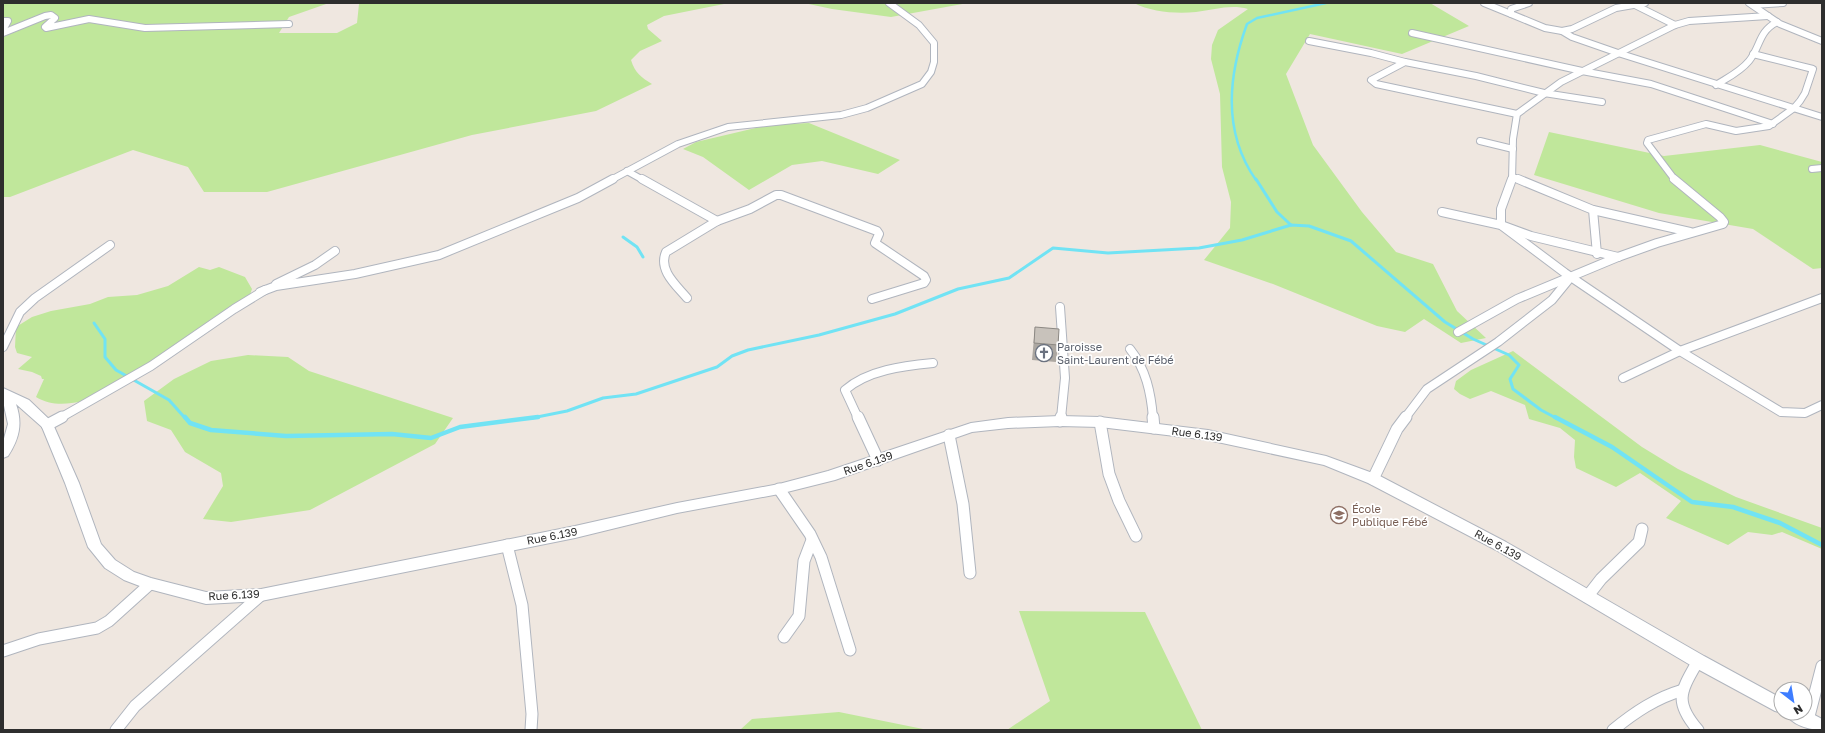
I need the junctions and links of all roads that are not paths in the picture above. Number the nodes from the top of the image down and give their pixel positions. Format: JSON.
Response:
{"nodes":[{"id":1,"x":889,"y":3,"type":"edge"},
{"id":2,"x":1484,"y":3,"type":"edge"},
{"id":3,"x":1529,"y":3,"type":"edge"},
{"id":4,"x":1645,"y":3,"type":"edge"},
{"id":5,"x":1782,"y":3,"type":"edge"},
{"id":6,"x":1633,"y":4,"type":"junction"},
{"id":7,"x":1751,"y":4,"type":"edge"},
{"id":8,"x":1511,"y":14,"type":"junction"},
{"id":9,"x":1768,"y":16,"type":"junction"},
{"id":10,"x":3,"y":21,"type":"edge"},
{"id":11,"x":1777,"y":22,"type":"junction"},
{"id":12,"x":289,"y":24,"type":"dead end"},
{"id":13,"x":1675,"y":24,"type":"junction"},
{"id":14,"x":3,"y":30,"type":"edge"},
{"id":15,"x":1562,"y":31,"type":"junction"},
{"id":16,"x":3,"y":33,"type":"edge"},
{"id":17,"x":1412,"y":33,"type":"dead end"},
{"id":18,"x":1309,"y":41,"type":"dead end"},
{"id":19,"x":1822,"y":41,"type":"edge"},
{"id":20,"x":1618,"y":53,"type":"junction"},
{"id":21,"x":1753,"y":54,"type":"junction"},
{"id":22,"x":1405,"y":62,"type":"junction"},
{"id":23,"x":1582,"y":71,"type":"junction"},
{"id":24,"x":1716,"y":85,"type":"junction"},
{"id":25,"x":1544,"y":93,"type":"junction"},
{"id":26,"x":1602,"y":102,"type":"dead end"},
{"id":27,"x":1794,"y":108,"type":"junction"},
{"id":28,"x":1517,"y":114,"type":"junction"},
{"id":29,"x":1822,"y":117,"type":"edge"},
{"id":30,"x":1772,"y":124,"type":"junction"},
{"id":31,"x":1480,"y":141,"type":"dead end"},
{"id":32,"x":1513,"y":149,"type":"junction"},
{"id":33,"x":1822,"y":168,"type":"edge"},
{"id":34,"x":1812,"y":169,"type":"dead end"},
{"id":35,"x":627,"y":171,"type":"junction"},
{"id":36,"x":1513,"y":177,"type":"junction"},
{"id":37,"x":1593,"y":210,"type":"junction"},
{"id":38,"x":1442,"y":212,"type":"dead end"},
{"id":39,"x":717,"y":221,"type":"junction"},
{"id":40,"x":1501,"y":225,"type":"junction"},
{"id":41,"x":1691,"y":233,"type":"junction"},
{"id":42,"x":110,"y":245,"type":"dead end"},
{"id":43,"x":335,"y":251,"type":"dead end"},
{"id":44,"x":1597,"y":253,"type":"junction"},
{"id":45,"x":1618,"y":257,"type":"junction"},
{"id":46,"x":1571,"y":277,"type":"junction"},
{"id":47,"x":260,"y":292,"type":"junction"},
{"id":48,"x":687,"y":298,"type":"dead end"},
{"id":49,"x":1822,"y":298,"type":"edge"},
{"id":50,"x":872,"y":299,"type":"dead end"},
{"id":51,"x":1060,"y":307,"type":"dead end"},
{"id":52,"x":1458,"y":332,"type":"dead end"},
{"id":53,"x":3,"y":346,"type":"edge"},
{"id":54,"x":1130,"y":349,"type":"dead end"},
{"id":55,"x":1680,"y":351,"type":"junction"},
{"id":56,"x":933,"y":362,"type":"dead end"},
{"id":57,"x":1623,"y":378,"type":"dead end"},
{"id":58,"x":4,"y":393,"type":"edge"},
{"id":59,"x":1822,"y":405,"type":"edge"},
{"id":60,"x":1060,"y":421,"type":"junction"},
{"id":61,"x":1100,"y":422,"type":"junction"},
{"id":62,"x":47,"y":425,"type":"junction"},
{"id":63,"x":1154,"y":428,"type":"junction"},
{"id":64,"x":949,"y":435,"type":"junction"},
{"id":65,"x":3,"y":453,"type":"edge"},
{"id":66,"x":878,"y":460,"type":"junction"},
{"id":67,"x":1373,"y":479,"type":"junction"},
{"id":68,"x":779,"y":490,"type":"junction"},
{"id":69,"x":1642,"y":529,"type":"dead end"},
{"id":70,"x":1136,"y":536,"type":"dead end"},
{"id":71,"x":812,"y":540,"type":"junction"},
{"id":72,"x":507,"y":545,"type":"junction"},
{"id":73,"x":970,"y":573,"type":"dead end"},
{"id":74,"x":150,"y":584,"type":"junction"},
{"id":75,"x":261,"y":594,"type":"junction"},
{"id":76,"x":1587,"y":597,"type":"junction"},
{"id":77,"x":784,"y":637,"type":"dead end"},
{"id":78,"x":850,"y":650,"type":"dead end"},
{"id":79,"x":3,"y":651,"type":"edge"},
{"id":80,"x":1698,"y":662,"type":"junction"},
{"id":81,"x":1822,"y":666,"type":"edge"},
{"id":82,"x":1683,"y":690,"type":"junction"},
{"id":83,"x":1813,"y":701,"type":"edge"},
{"id":84,"x":1773,"y":702,"type":"edge"},
{"id":85,"x":116,"y":730,"type":"edge"},
{"id":86,"x":531,"y":730,"type":"edge"},
{"id":87,"x":1614,"y":730,"type":"edge"},
{"id":88,"x":1698,"y":730,"type":"edge"}],
"edges":[{"from":1,"to":35,"type":"street"},
{"from":2,"to":8,"type":"street"},
{"from":3,"to":8,"type":"street"},
{"from":4,"to":6,"type":"street"},
{"from":5,"to":7,"type":"street"},
{"from":6,"to":13,"type":"street"},
{"from":6,"to":15,"type":"street"},
{"from":7,"to":9,"type":"street"},
{"from":8,"to":15,"type":"street"},
{"from":9,"to":11,"type":"street"},
{"from":9,"to":13,"type":"street"},
{"from":10,"to":14,"type":"street"},
{"from":11,"to":19,"type":"street"},
{"from":11,"to":21,"type":"street"},
{"from":12,"to":16,"type":"street"},
{"from":13,"to":20,"type":"street"},
{"from":15,"to":20,"type":"street"},
{"from":17,"to":23,"type":"street"},
{"from":18,"to":22,"type":"street"},
{"from":20,"to":23,"type":"street"},
{"from":20,"to":24,"type":"street"},
{"from":21,"to":24,"type":"street"},
{"from":21,"to":27,"type":"street"},
{"from":22,"to":25,"type":"street"},
{"from":22,"to":28,"type":"street"},
{"from":23,"to":25,"type":"street"},
{"from":23,"to":30,"type":"street"},
{"from":24,"to":27,"type":"street"},
{"from":25,"to":26,"type":"street"},
{"from":25,"to":28,"type":"street"},
{"from":27,"to":29,"type":"street"},
{"from":27,"to":30,"type":"street"},
{"from":28,"to":32,"type":"street"},
{"from":30,"to":41,"type":"street"},
{"from":31,"to":32,"type":"street"},
{"from":32,"to":36,"type":"street"},
{"from":33,"to":34,"type":"street"},
{"from":35,"to":39,"type":"street"},
{"from":35,"to":47,"type":"street"},
{"from":36,"to":37,"type":"street"},
{"from":36,"to":40,"type":"street"},
{"from":37,"to":41,"type":"street"},
{"from":37,"to":44,"type":"street"},
{"from":38,"to":40,"type":"street"},
{"from":39,"to":48,"type":"street"},
{"from":39,"to":50,"type":"street"},
{"from":40,"to":44,"type":"street"},
{"from":40,"to":46,"type":"street"},
{"from":41,"to":45,"type":"street"},
{"from":42,"to":53,"type":"street"},
{"from":43,"to":47,"type":"street"},
{"from":44,"to":45,"type":"street"},
{"from":45,"to":46,"type":"street"},
{"from":46,"to":52,"type":"street"},
{"from":46,"to":55,"type":"street"},
{"from":46,"to":67,"type":"street"},
{"from":47,"to":62,"type":"street"},
{"from":49,"to":55,"type":"street"},
{"from":51,"to":60,"type":"street"},
{"from":54,"to":63,"type":"street"},
{"from":55,"to":57,"type":"street"},
{"from":55,"to":59,"type":"street"},
{"from":56,"to":66,"type":"street"},
{"from":58,"to":62,"type":"street","name":"Rue 6.139"},
{"from":58,"to":65,"type":"street"},
{"from":60,"to":61,"type":"street","name":"Rue 6.139"},
{"from":60,"to":64,"type":"street","name":"Rue 6.139"},
{"from":61,"to":63,"type":"street","name":"Rue 6.139"},
{"from":61,"to":70,"type":"street"},
{"from":62,"to":74,"type":"street","name":"Rue 6.139"},
{"from":63,"to":67,"type":"street","name":"Rue 6.139"},
{"from":64,"to":66,"type":"street","name":"Rue 6.139"},
{"from":64,"to":73,"type":"street"},
{"from":66,"to":68,"type":"street","name":"Rue 6.139"},
{"from":67,"to":76,"type":"street","name":"Rue 6.139"},
{"from":68,"to":71,"type":"street"},
{"from":68,"to":72,"type":"street","name":"Rue 6.139"},
{"from":69,"to":76,"type":"street"},
{"from":71,"to":77,"type":"street"},
{"from":71,"to":78,"type":"street"},
{"from":72,"to":75,"type":"street","name":"Rue 6.139"},
{"from":72,"to":86,"type":"street"},
{"from":74,"to":75,"type":"street","name":"Rue 6.139"},
{"from":74,"to":79,"type":"street"},
{"from":75,"to":85,"type":"street"},
{"from":76,"to":80,"type":"street","name":"Rue 6.139"},
{"from":80,"to":82,"type":"street"},
{"from":80,"to":84,"type":"street","name":"Rue 6.139"},
{"from":81,"to":83,"type":"street"},
{"from":82,"to":87,"type":"street"},
{"from":82,"to":88,"type":"street"}]}
